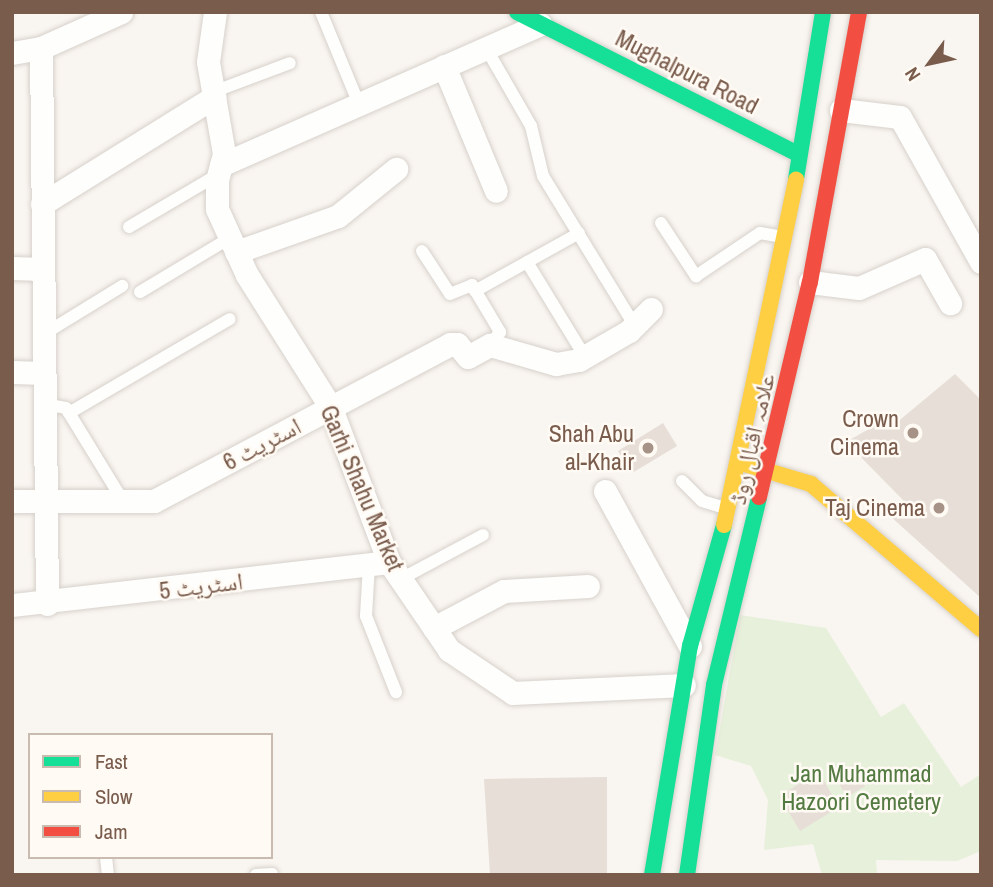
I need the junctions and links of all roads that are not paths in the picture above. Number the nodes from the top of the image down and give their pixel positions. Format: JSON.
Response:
{"nodes":[{"id":1,"x":121,"y":12,"type":"edge"},
{"id":2,"x":215,"y":12,"type":"edge"},
{"id":3,"x":321,"y":12,"type":"edge"},
{"id":4,"x":517,"y":12,"type":"edge"},
{"id":5,"x":823,"y":12,"type":"edge"},
{"id":6,"x":859,"y":12,"type":"edge"},
{"id":7,"x":540,"y":24,"type":"junction"},
{"id":8,"x":41,"y":48,"type":"junction"},
{"id":9,"x":486,"y":48,"type":"junction"},
{"id":10,"x":12,"y":53,"type":"edge"},
{"id":11,"x":290,"y":63,"type":"dead end"},
{"id":12,"x":444,"y":66,"type":"junction"},
{"id":13,"x":213,"y":94,"type":"junction"},
{"id":14,"x":359,"y":104,"type":"junction"},
{"id":15,"x":841,"y":110,"type":"junction"},
{"id":16,"x":798,"y":154,"type":"junction"},
{"id":17,"x":220,"y":169,"type":"junction"},
{"id":18,"x":396,"y":169,"type":"dead end"},
{"id":19,"x":496,"y":191,"type":"dead end"},
{"id":20,"x":43,"y":204,"type":"junction"},
{"id":21,"x":661,"y":223,"type":"dead end"},
{"id":22,"x":129,"y":227,"type":"dead end"},
{"id":23,"x":579,"y":233,"type":"junction"},
{"id":24,"x":786,"y":237,"type":"junction"},
{"id":25,"x":233,"y":245,"type":"junction"},
{"id":26,"x":422,"y":251,"type":"dead end"},
{"id":27,"x":527,"y":262,"type":"junction"},
{"id":28,"x":981,"y":262,"type":"edge"},
{"id":29,"x":12,"y":268,"type":"edge"},
{"id":30,"x":43,"y":269,"type":"junction"},
{"id":31,"x":810,"y":282,"type":"junction"},
{"id":32,"x":122,"y":286,"type":"dead end"},
{"id":33,"x":475,"y":291,"type":"junction"},
{"id":34,"x":140,"y":292,"type":"dead end"},
{"id":35,"x":950,"y":303,"type":"dead end"},
{"id":36,"x":643,"y":316,"type":"joint"},
{"id":37,"x":230,"y":319,"type":"dead end"},
{"id":38,"x":44,"y":334,"type":"junction"},
{"id":39,"x":490,"y":345,"type":"junction"},
{"id":40,"x":584,"y":357,"type":"junction"},
{"id":41,"x":12,"y":372,"type":"edge"},
{"id":42,"x":44,"y":373,"type":"junction"},
{"id":43,"x":44,"y":404,"type":"junction"},
{"id":44,"x":331,"y":408,"type":"junction"},
{"id":45,"x":69,"y":413,"type":"junction"},
{"id":46,"x":739,"y":463,"type":"junction"},
{"id":47,"x":768,"y":471,"type":"junction"},
{"id":48,"x":682,"y":481,"type":"dead end"},
{"id":49,"x":605,"y":491,"type":"dead end"},
{"id":50,"x":12,"y":501,"type":"edge"},
{"id":51,"x":46,"y":501,"type":"junction"},
{"id":52,"x":122,"y":501,"type":"junction"},
{"id":53,"x":729,"y":509,"type":"junction"},
{"id":54,"x":483,"y":535,"type":"dead end"},
{"id":55,"x":386,"y":569,"type":"junction"},
{"id":56,"x":588,"y":586,"type":"dead end"},
{"id":57,"x":47,"y":604,"type":"junction"},
{"id":58,"x":12,"y":605,"type":"edge"},
{"id":59,"x":434,"y":628,"type":"junction"},
{"id":60,"x":981,"y":629,"type":"edge"},
{"id":61,"x":690,"y":646,"type":"junction"},
{"id":62,"x":684,"y":685,"type":"junction"},
{"id":63,"x":396,"y":692,"type":"dead end"},
{"id":64,"x":272,"y":874,"type":"edge"},
{"id":65,"x":256,"y":875,"type":"edge"},
{"id":66,"x":652,"y":875,"type":"edge"},
{"id":67,"x":687,"y":875,"type":"edge"}],
"edges":[{"from":1,"to":8,"type":"street"},
{"from":2,"to":13,"type":"street","name":"Garhi Shahu Market"},
{"from":3,"to":14,"type":"lane"},
{"from":4,"to":7,"type":"main road","name":"Mughalpura Road"},
{"from":5,"to":16,"type":"main road","name":"علامہ اقبال روڈ"},
{"from":6,"to":15,"type":"main road","name":"علامہ اقبال روڈ"},
{"from":7,"to":9,"type":"street"},
{"from":7,"to":16,"type":"main road","name":"Mughalpura Road"},
{"from":8,"to":10,"type":"street"},
{"from":8,"to":20,"type":"street"},
{"from":9,"to":12,"type":"street"},
{"from":9,"to":23,"type":"lane"},
{"from":11,"to":13,"type":"lane"},
{"from":12,"to":14,"type":"street"},
{"from":12,"to":19,"type":"street"},
{"from":13,"to":17,"type":"street","name":"Garhi Shahu Market"},
{"from":13,"to":20,"type":"street"},
{"from":14,"to":17,"type":"street"},
{"from":15,"to":28,"type":"street"},
{"from":15,"to":31,"type":"main road","name":"علامہ اقبال روڈ"},
{"from":16,"to":24,"type":"main road","name":"علامہ اقبال روڈ"},
{"from":17,"to":22,"type":"lane"},
{"from":17,"to":25,"type":"street","name":"Garhi Shahu Market"},
{"from":18,"to":25,"type":"street"},
{"from":20,"to":30,"type":"street"},
{"from":21,"to":24,"type":"lane"},
{"from":23,"to":27,"type":"lane"},
{"from":23,"to":36,"type":"lane"},
{"from":24,"to":46,"type":"main road","name":"علامہ اقبال روڈ"},
{"from":25,"to":34,"type":"lane"},
{"from":25,"to":44,"type":"street","name":"Garhi Shahu Market"},
{"from":26,"to":33,"type":"lane"},
{"from":27,"to":33,"type":"lane"},
{"from":27,"to":40,"type":"lane"},
{"from":29,"to":30,"type":"street"},
{"from":30,"to":38,"type":"street"},
{"from":31,"to":35,"type":"street"},
{"from":31,"to":47,"type":"main road","name":"علامہ اقبال روڈ"},
{"from":32,"to":38,"type":"lane"},
{"from":33,"to":39,"type":"lane"},
{"from":36,"to":40,"type":"street"},
{"from":37,"to":45,"type":"lane"},
{"from":38,"to":42,"type":"street"},
{"from":39,"to":40,"type":"street"},
{"from":39,"to":44,"type":"street","name":"اسٹریٹ 6"},
{"from":41,"to":42,"type":"street"},
{"from":42,"to":43,"type":"street"},
{"from":43,"to":45,"type":"lane"},
{"from":43,"to":51,"type":"street"},
{"from":44,"to":52,"type":"street","name":"اسٹریٹ 6"},
{"from":44,"to":55,"type":"street","name":"Garhi Shahu Market"},
{"from":45,"to":52,"type":"lane"},
{"from":46,"to":47,"type":"main road"},
{"from":46,"to":53,"type":"main road","name":"علامہ اقبال روڈ"},
{"from":47,"to":60,"type":"main road"},
{"from":47,"to":67,"type":"main road","name":"علامہ اقبال روڈ"},
{"from":48,"to":53,"type":"lane"},
{"from":49,"to":61,"type":"street"},
{"from":50,"to":51,"type":"street","name":"اسٹریٹ 6"},
{"from":51,"to":52,"type":"street","name":"اسٹریٹ 6"},
{"from":51,"to":57,"type":"street"},
{"from":53,"to":61,"type":"main road","name":"علامہ اقبال روڈ"},
{"from":54,"to":55,"type":"lane"},
{"from":55,"to":57,"type":"street","name":"اسٹریٹ 5"},
{"from":55,"to":59,"type":"street","name":"Garhi Shahu Market"},
{"from":55,"to":63,"type":"lane"},
{"from":56,"to":59,"type":"street"},
{"from":57,"to":58,"type":"street","name":"اسٹریٹ 5"},
{"from":59,"to":62,"type":"street","name":"Garhi Shahu Market"},
{"from":61,"to":62,"type":"main road","name":"علامہ اقبال روڈ"},
{"from":62,"to":66,"type":"main road","name":"علامہ اقبال روڈ"},
{"from":64,"to":65,"type":"lane"}]}
